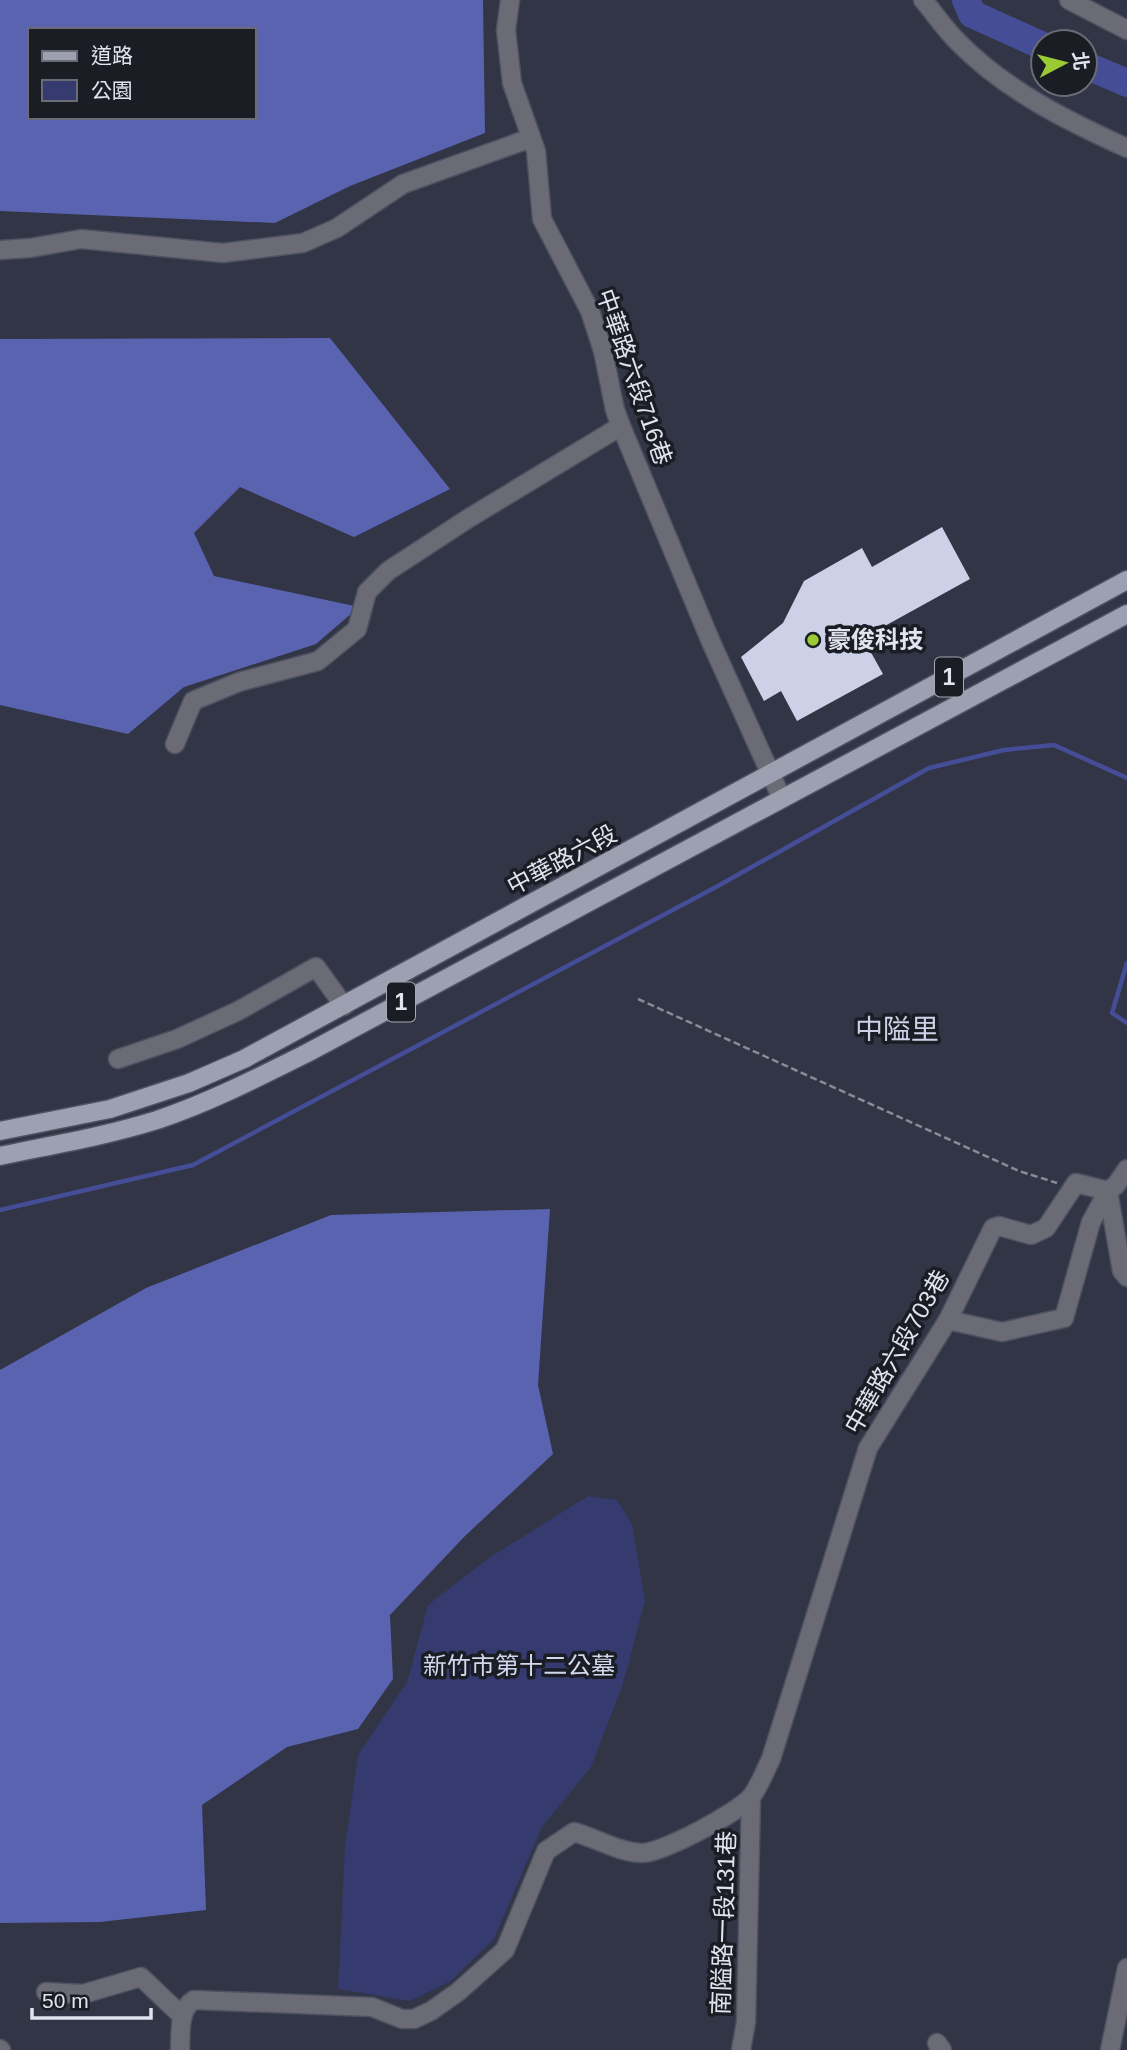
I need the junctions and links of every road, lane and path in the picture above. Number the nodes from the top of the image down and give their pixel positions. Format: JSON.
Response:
{"nodes":[{"id":1,"x":510,"y":0,"type":"edge"},
{"id":2,"x":923,"y":0,"type":"edge"},
{"id":3,"x":1069,"y":0,"type":"edge"},
{"id":4,"x":1127,"y":30,"type":"edge"},
{"id":5,"x":531,"y":138,"type":"junction"},
{"id":6,"x":1127,"y":148,"type":"edge"},
{"id":7,"x":0,"y":250,"type":"edge"},
{"id":8,"x":621,"y":426,"type":"junction"},
{"id":9,"x":1127,"y":580,"type":"edge"},
{"id":10,"x":1127,"y":614,"type":"edge"},
{"id":11,"x":175,"y":744,"type":"dead end"},
{"id":12,"x":771,"y":775,"type":"junction"},
{"id":13,"x":781,"y":797,"type":"junction"},
{"id":14,"x":638,"y":999,"type":"dead end"},
{"id":15,"x":344,"y":1006,"type":"junction"},
{"id":16,"x":118,"y":1059,"type":"dead end"},
{"id":17,"x":0,"y":1131,"type":"edge"},
{"id":18,"x":0,"y":1156,"type":"edge"},
{"id":19,"x":1127,"y":1168,"type":"edge"},
{"id":20,"x":1073,"y":1188,"type":"junction"},
{"id":21,"x":1108,"y":1191,"type":"junction"},
{"id":22,"x":1127,"y":1277,"type":"edge"},
{"id":23,"x":948,"y":1320,"type":"junction"},
{"id":24,"x":751,"y":1797,"type":"junction"},
{"id":25,"x":1127,"y":1968,"type":"edge"},
{"id":26,"x":46,"y":1992,"type":"dead end"},
{"id":27,"x":182,"y":2016,"type":"junction"},
{"id":28,"x":180,"y":2050,"type":"edge"},
{"id":29,"x":741,"y":2050,"type":"edge"},
{"id":30,"x":1110,"y":2050,"type":"edge"}],
"edges":[{"from":1,"to":5,"type":"street","name":"中華路六段716巷"},
{"from":2,"to":6,"type":"street"},
{"from":3,"to":4,"type":"street"},
{"from":5,"to":7,"type":"street"},
{"from":5,"to":8,"type":"street","name":"中華路六段716巷"},
{"from":8,"to":11,"type":"street"},
{"from":8,"to":12,"type":"street","name":"中華路六段716巷"},
{"from":9,"to":12,"type":"main road","name":"中華路六段","number":"1"},
{"from":10,"to":13,"type":"main road","name":"中華路六段","number":"1"},
{"from":12,"to":13,"type":"street","name":"中華路六段716巷"},
{"from":12,"to":15,"type":"main road","name":"中華路六段","number":"1"},
{"from":13,"to":18,"type":"main road","name":"中華路六段","number":"1"},
{"from":14,"to":20,"type":"path"},
{"from":15,"to":16,"type":"street"},
{"from":15,"to":17,"type":"main road","name":"中華路六段","number":"1"},
{"from":19,"to":21,"type":"street"},
{"from":20,"to":21,"type":"street"},
{"from":20,"to":23,"type":"street","name":"中華路六段703巷"},
{"from":21,"to":22,"type":"street"},
{"from":21,"to":23,"type":"street"},
{"from":23,"to":24,"type":"street","name":"中華路六段703巷"},
{"from":24,"to":27,"type":"street"},
{"from":24,"to":29,"type":"street","name":"南隘路一段131巷"},
{"from":25,"to":30,"type":"street"},
{"from":26,"to":27,"type":"street"},
{"from":27,"to":28,"type":"street"}]}
